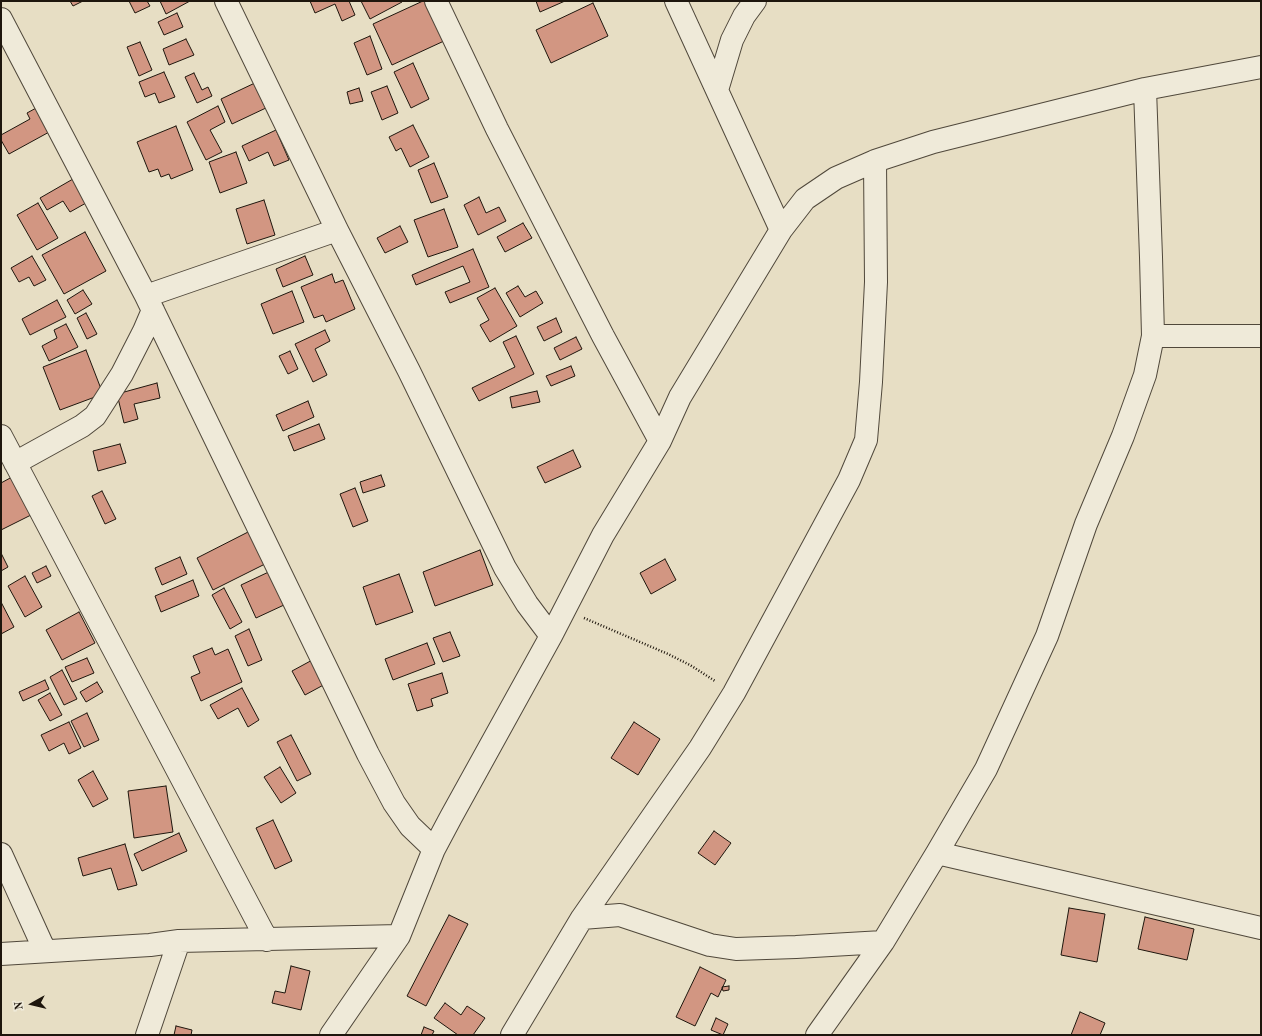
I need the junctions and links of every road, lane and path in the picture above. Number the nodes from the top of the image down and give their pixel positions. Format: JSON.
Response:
{"nodes":[{"id":1,"x":226,"y":1,"type":"edge"},
{"id":2,"x":436,"y":1,"type":"edge"},
{"id":3,"x":676,"y":1,"type":"edge"},
{"id":4,"x":756,"y":1,"type":"edge"},
{"id":5,"x":1,"y":19,"type":"edge"},
{"id":6,"x":1261,"y":66,"type":"edge"},
{"id":7,"x":1145,"y":89,"type":"junction"},
{"id":8,"x":716,"y":90,"type":"junction"},
{"id":9,"x":875,"y":161,"type":"junction"},
{"id":10,"x":337,"y":230,"type":"junction"},
{"id":11,"x":781,"y":230,"type":"junction"},
{"id":12,"x":150,"y":303,"type":"junction"},
{"id":13,"x":1153,"y":336,"type":"junction"},
{"id":14,"x":1261,"y":336,"type":"edge"},
{"id":15,"x":1,"y":436,"type":"edge"},
{"id":16,"x":660,"y":441,"type":"junction"},
{"id":17,"x":15,"y":463,"type":"junction"},
{"id":18,"x":564,"y":609,"type":"junction"},
{"id":19,"x":551,"y":636,"type":"junction"},
{"id":20,"x":734,"y":693,"type":"junction"},
{"id":21,"x":434,"y":850,"type":"junction"},
{"id":22,"x":937,"y":853,"type":"junction"},
{"id":23,"x":1,"y":854,"type":"edge"},
{"id":24,"x":582,"y":918,"type":"junction"},
{"id":25,"x":1261,"y":928,"type":"edge"},
{"id":26,"x":399,"y":936,"type":"junction"},
{"id":27,"x":267,"y":940,"type":"junction"},
{"id":28,"x":179,"y":941,"type":"junction"},
{"id":29,"x":883,"y":942,"type":"junction"},
{"id":30,"x":45,"y":951,"type":"junction"},
{"id":31,"x":1,"y":954,"type":"edge"},
{"id":32,"x":147,"y":1035,"type":"edge"},
{"id":33,"x":331,"y":1035,"type":"edge"},
{"id":34,"x":512,"y":1035,"type":"edge"},
{"id":35,"x":817,"y":1035,"type":"edge"}],
"edges":[{"from":1,"to":10,"type":"street"},
{"from":2,"to":16,"type":"street"},
{"from":3,"to":8,"type":"street"},
{"from":4,"to":8,"type":"street"},
{"from":5,"to":12,"type":"street"},
{"from":6,"to":7,"type":"street"},
{"from":7,"to":9,"type":"street"},
{"from":7,"to":13,"type":"street"},
{"from":8,"to":11,"type":"street"},
{"from":9,"to":11,"type":"street"},
{"from":9,"to":20,"type":"street"},
{"from":10,"to":12,"type":"street"},
{"from":10,"to":19,"type":"street"},
{"from":11,"to":16,"type":"street"},
{"from":12,"to":17,"type":"street"},
{"from":12,"to":21,"type":"street"},
{"from":13,"to":14,"type":"street"},
{"from":13,"to":22,"type":"street"},
{"from":15,"to":17,"type":"street"},
{"from":16,"to":18,"type":"street"},
{"from":17,"to":27,"type":"street"},
{"from":18,"to":19,"type":"street"},
{"from":18,"to":20,"type":"path"},
{"from":19,"to":21,"type":"street"},
{"from":20,"to":24,"type":"street"},
{"from":21,"to":26,"type":"street"},
{"from":22,"to":25,"type":"street"},
{"from":22,"to":29,"type":"street"},
{"from":23,"to":30,"type":"street"},
{"from":24,"to":29,"type":"street"},
{"from":24,"to":34,"type":"street"},
{"from":26,"to":27,"type":"street"},
{"from":26,"to":33,"type":"street"},
{"from":27,"to":28,"type":"street"},
{"from":28,"to":30,"type":"street"},
{"from":28,"to":32,"type":"street"},
{"from":29,"to":35,"type":"street"},
{"from":30,"to":31,"type":"street"}]}
